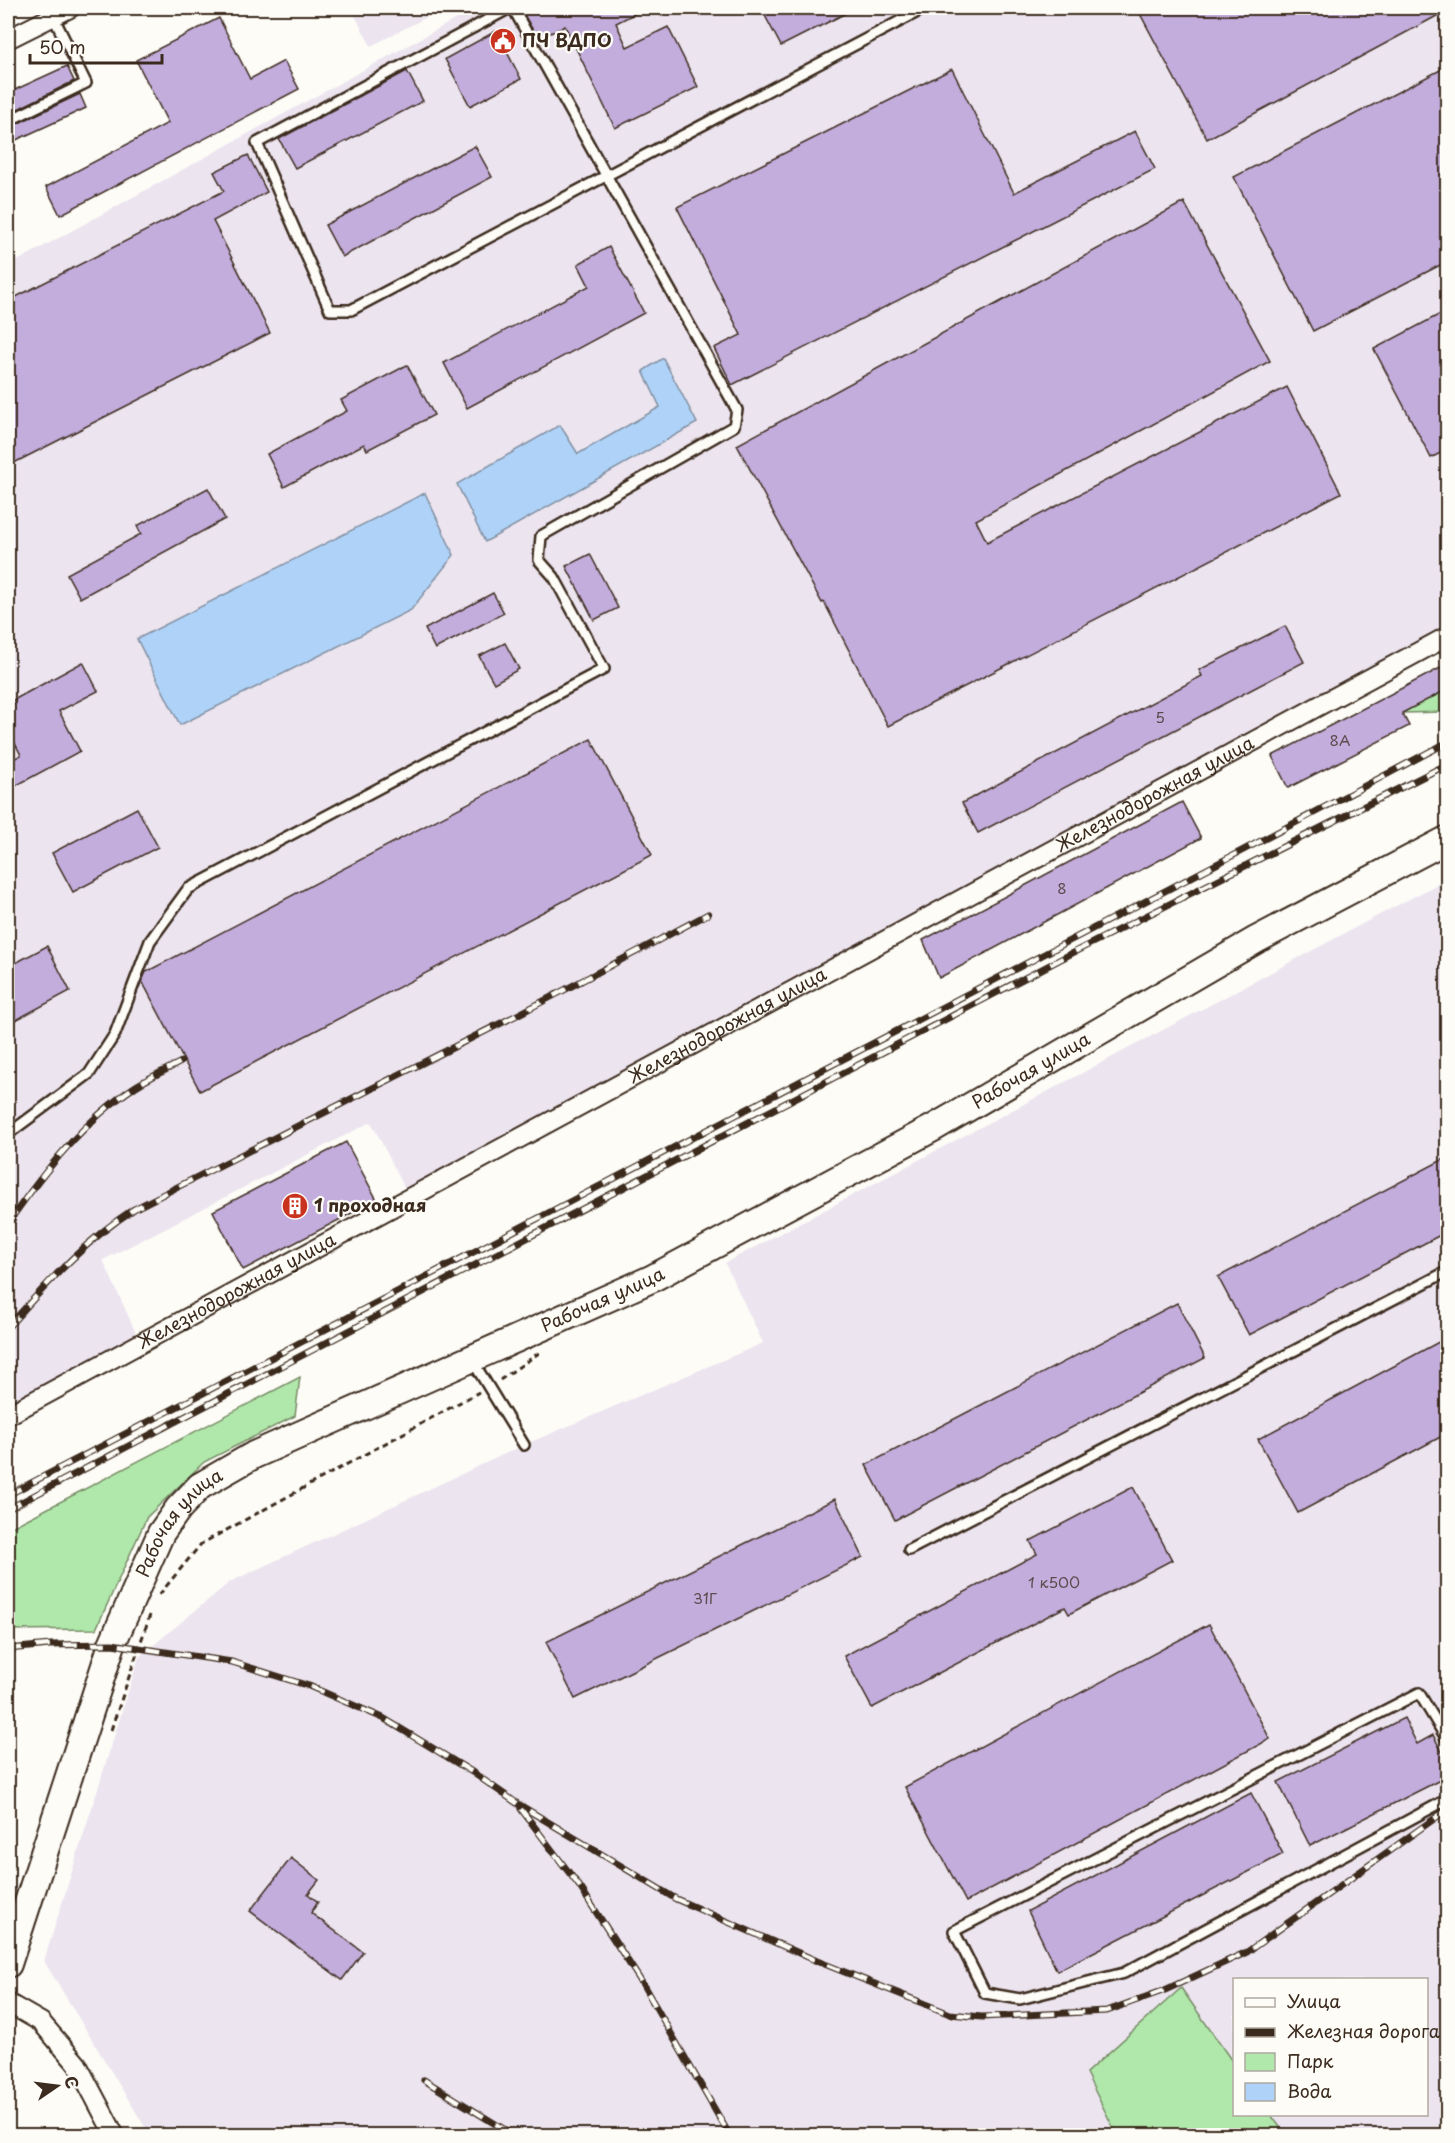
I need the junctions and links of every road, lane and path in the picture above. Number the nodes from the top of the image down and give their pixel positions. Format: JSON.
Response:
{"nodes":[{"id":1,"x":70,"y":8,"type":"edge"},
{"id":2,"x":512,"y":8,"type":"edge"},
{"id":3,"x":925,"y":8,"type":"edge"},
{"id":4,"x":53,"y":16,"type":"junction"},
{"id":5,"x":8,"y":39,"type":"edge"},
{"id":6,"x":8,"y":121,"type":"edge"},
{"id":7,"x":606,"y":175,"type":"junction"},
{"id":8,"x":1448,"y":636,"type":"edge"},
{"id":9,"x":1448,"y":839,"type":"edge"},
{"id":10,"x":8,"y":1134,"type":"edge"},
{"id":11,"x":1448,"y":1271,"type":"edge"},
{"id":12,"x":546,"y":1349,"type":"dead end"},
{"id":13,"x":471,"y":1359,"type":"junction"},
{"id":14,"x":488,"y":1387,"type":"junction"},
{"id":15,"x":8,"y":1415,"type":"edge"},
{"id":16,"x":524,"y":1445,"type":"dead end"},
{"id":17,"x":909,"y":1551,"type":"dead end"},
{"id":18,"x":155,"y":1600,"type":"dead end"},
{"id":19,"x":152,"y":1610,"type":"dead end"},
{"id":20,"x":111,"y":1730,"type":"dead end"},
{"id":21,"x":1448,"y":1741,"type":"edge"},
{"id":22,"x":1448,"y":1799,"type":"edge"},
{"id":23,"x":8,"y":1964,"type":"edge"},
{"id":24,"x":8,"y":2003,"type":"edge"},
{"id":25,"x":115,"y":2136,"type":"edge"}],
"edges":[{"from":1,"to":4,"type":"street"},
{"from":2,"to":7,"type":"lane"},
{"from":2,"to":7,"type":"lane"},
{"from":3,"to":7,"type":"lane"},
{"from":4,"to":5,"type":"street"},
{"from":4,"to":6,"type":"lane"},
{"from":7,"to":10,"type":"lane"},
{"from":8,"to":15,"type":"street","name":"Железнодорожная улица"},
{"from":9,"to":13,"type":"street","name":"Рабочая улица"},
{"from":11,"to":17,"type":"lane"},
{"from":12,"to":14,"type":"path"},
{"from":13,"to":14,"type":"lane"},
{"from":13,"to":23,"type":"street","name":"Рабочая улица"},
{"from":14,"to":16,"type":"lane"},
{"from":14,"to":18,"type":"path"},
{"from":19,"to":20,"type":"path"},
{"from":21,"to":22,"type":"lane"},
{"from":24,"to":25,"type":"street"}]}
